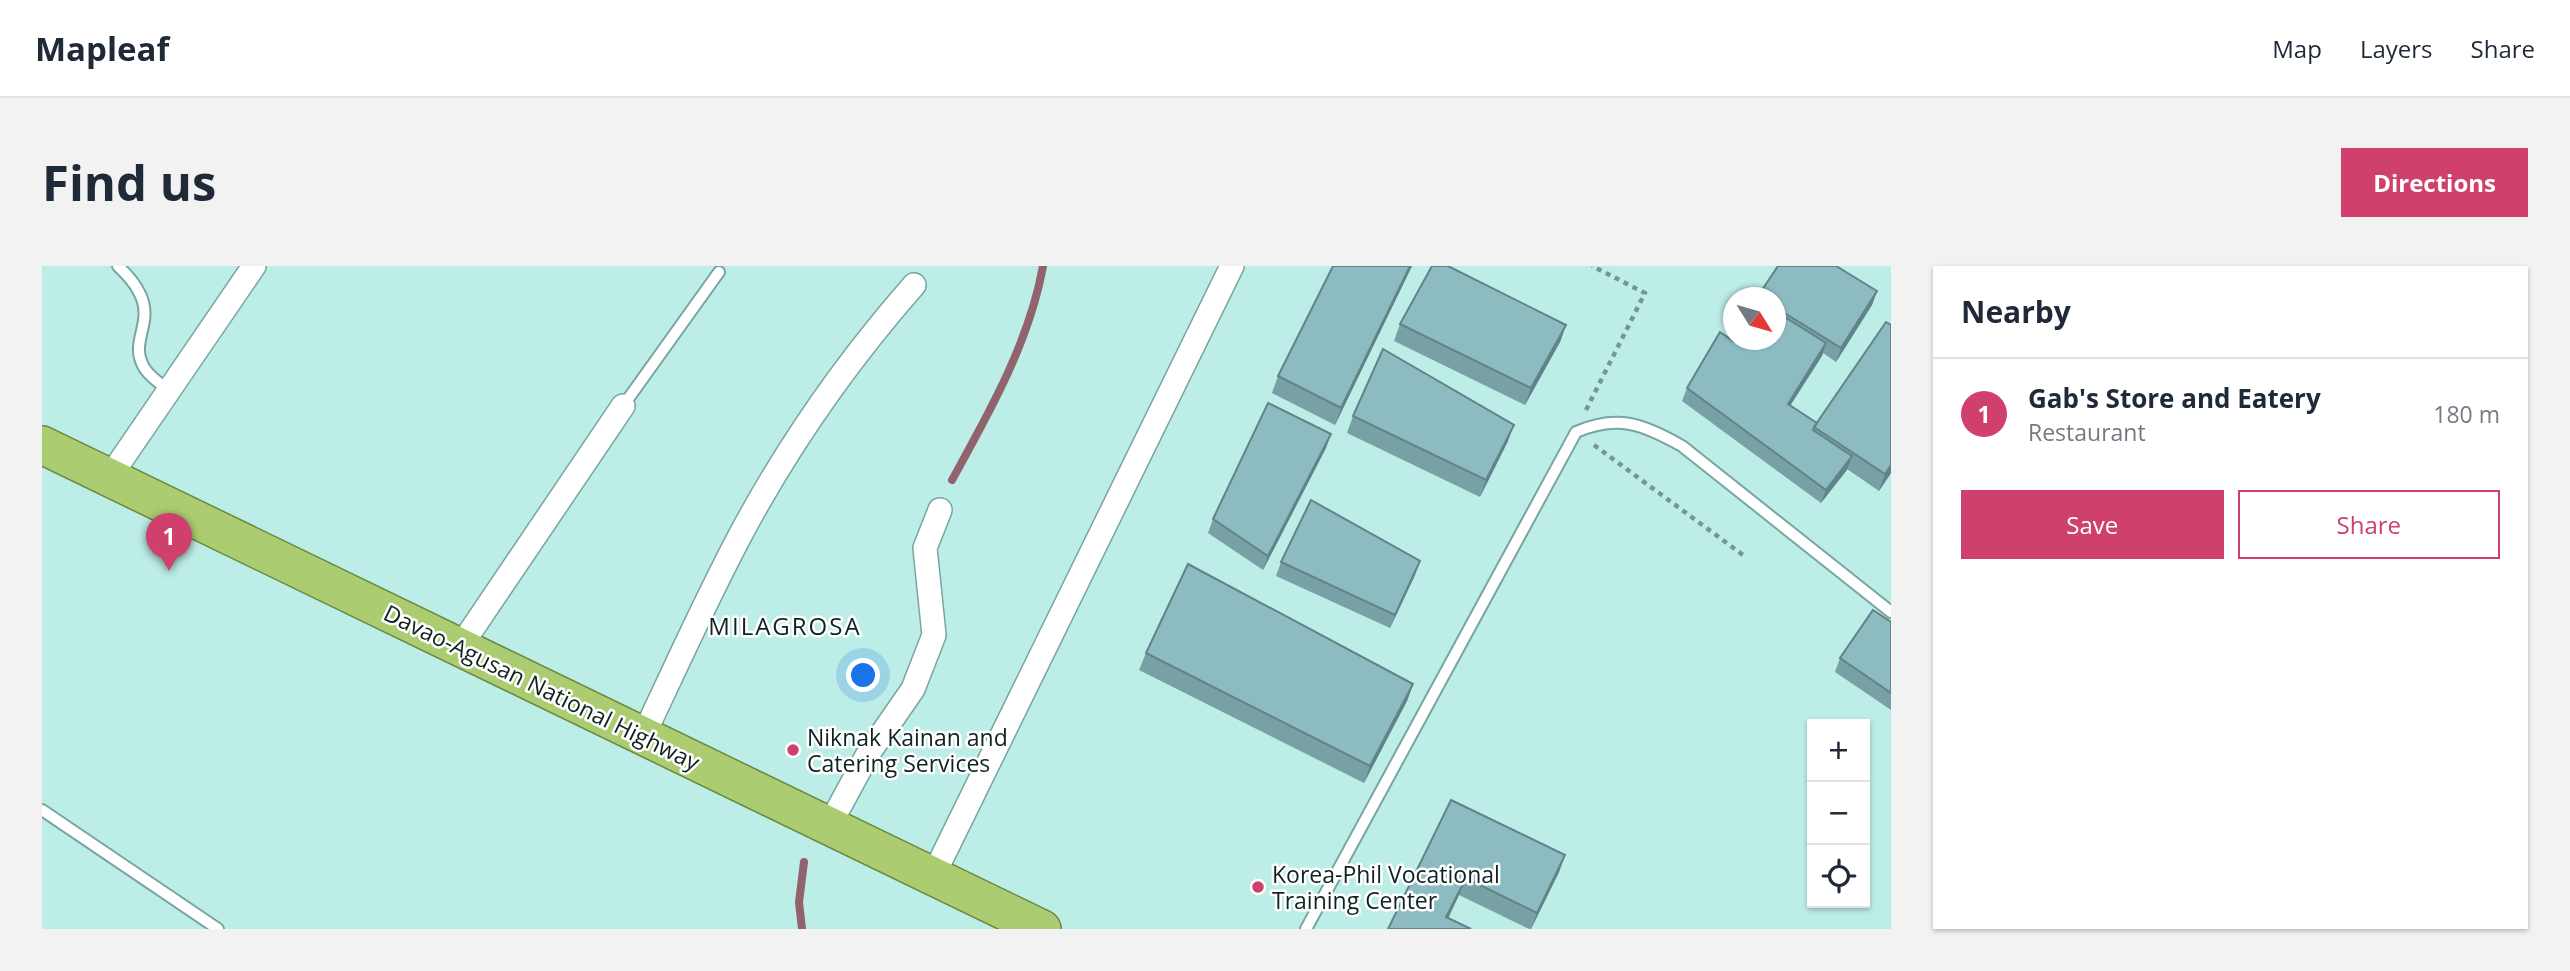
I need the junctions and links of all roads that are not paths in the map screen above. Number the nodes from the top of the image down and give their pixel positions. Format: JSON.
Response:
{"nodes":[{"id":1,"x":118,"y":266,"type":"edge"},
{"id":2,"x":254,"y":266,"type":"edge"},
{"id":3,"x":1232,"y":266,"type":"edge"},
{"id":4,"x":719,"y":272,"type":"dead end"},
{"id":5,"x":914,"y":285,"type":"dead end"},
{"id":6,"x":170,"y":391,"type":"junction"},
{"id":7,"x":623,"y":406,"type":"joint"},
{"id":8,"x":42,"y":445,"type":"edge"},
{"id":9,"x":109,"y":478,"type":"junction"},
{"id":10,"x":940,"y":510,"type":"dead end"},
{"id":11,"x":1891,"y":612,"type":"edge"},
{"id":12,"x":460,"y":647,"type":"junction"},
{"id":13,"x":643,"y":736,"type":"junction"},
{"id":14,"x":42,"y":810,"type":"edge"},
{"id":15,"x":828,"y":826,"type":"junction"},
{"id":16,"x":933,"y":876,"type":"junction"},
{"id":17,"x":218,"y":929,"type":"edge"},
{"id":18,"x":1042,"y":929,"type":"edge"},
{"id":19,"x":1306,"y":929,"type":"edge"}],
"edges":[{"from":1,"to":6,"type":"lane"},
{"from":2,"to":6,"type":"street"},
{"from":3,"to":16,"type":"street"},
{"from":4,"to":7,"type":"lane"},
{"from":5,"to":13,"type":"street"},
{"from":6,"to":9,"type":"street"},
{"from":7,"to":12,"type":"street"},
{"from":8,"to":9,"type":"highway","name":"Davao-Agusan National Highway"},
{"from":9,"to":12,"type":"highway","name":"Davao-Agusan National Highway"},
{"from":10,"to":15,"type":"street"},
{"from":11,"to":19,"type":"lane"},
{"from":12,"to":13,"type":"highway","name":"Davao-Agusan National Highway"},
{"from":13,"to":15,"type":"highway","name":"Davao-Agusan National Highway"},
{"from":14,"to":17,"type":"lane"},
{"from":15,"to":16,"type":"highway","name":"Davao-Agusan National Highway"},
{"from":16,"to":18,"type":"highway","name":"Davao-Agusan National Highway"}]}
